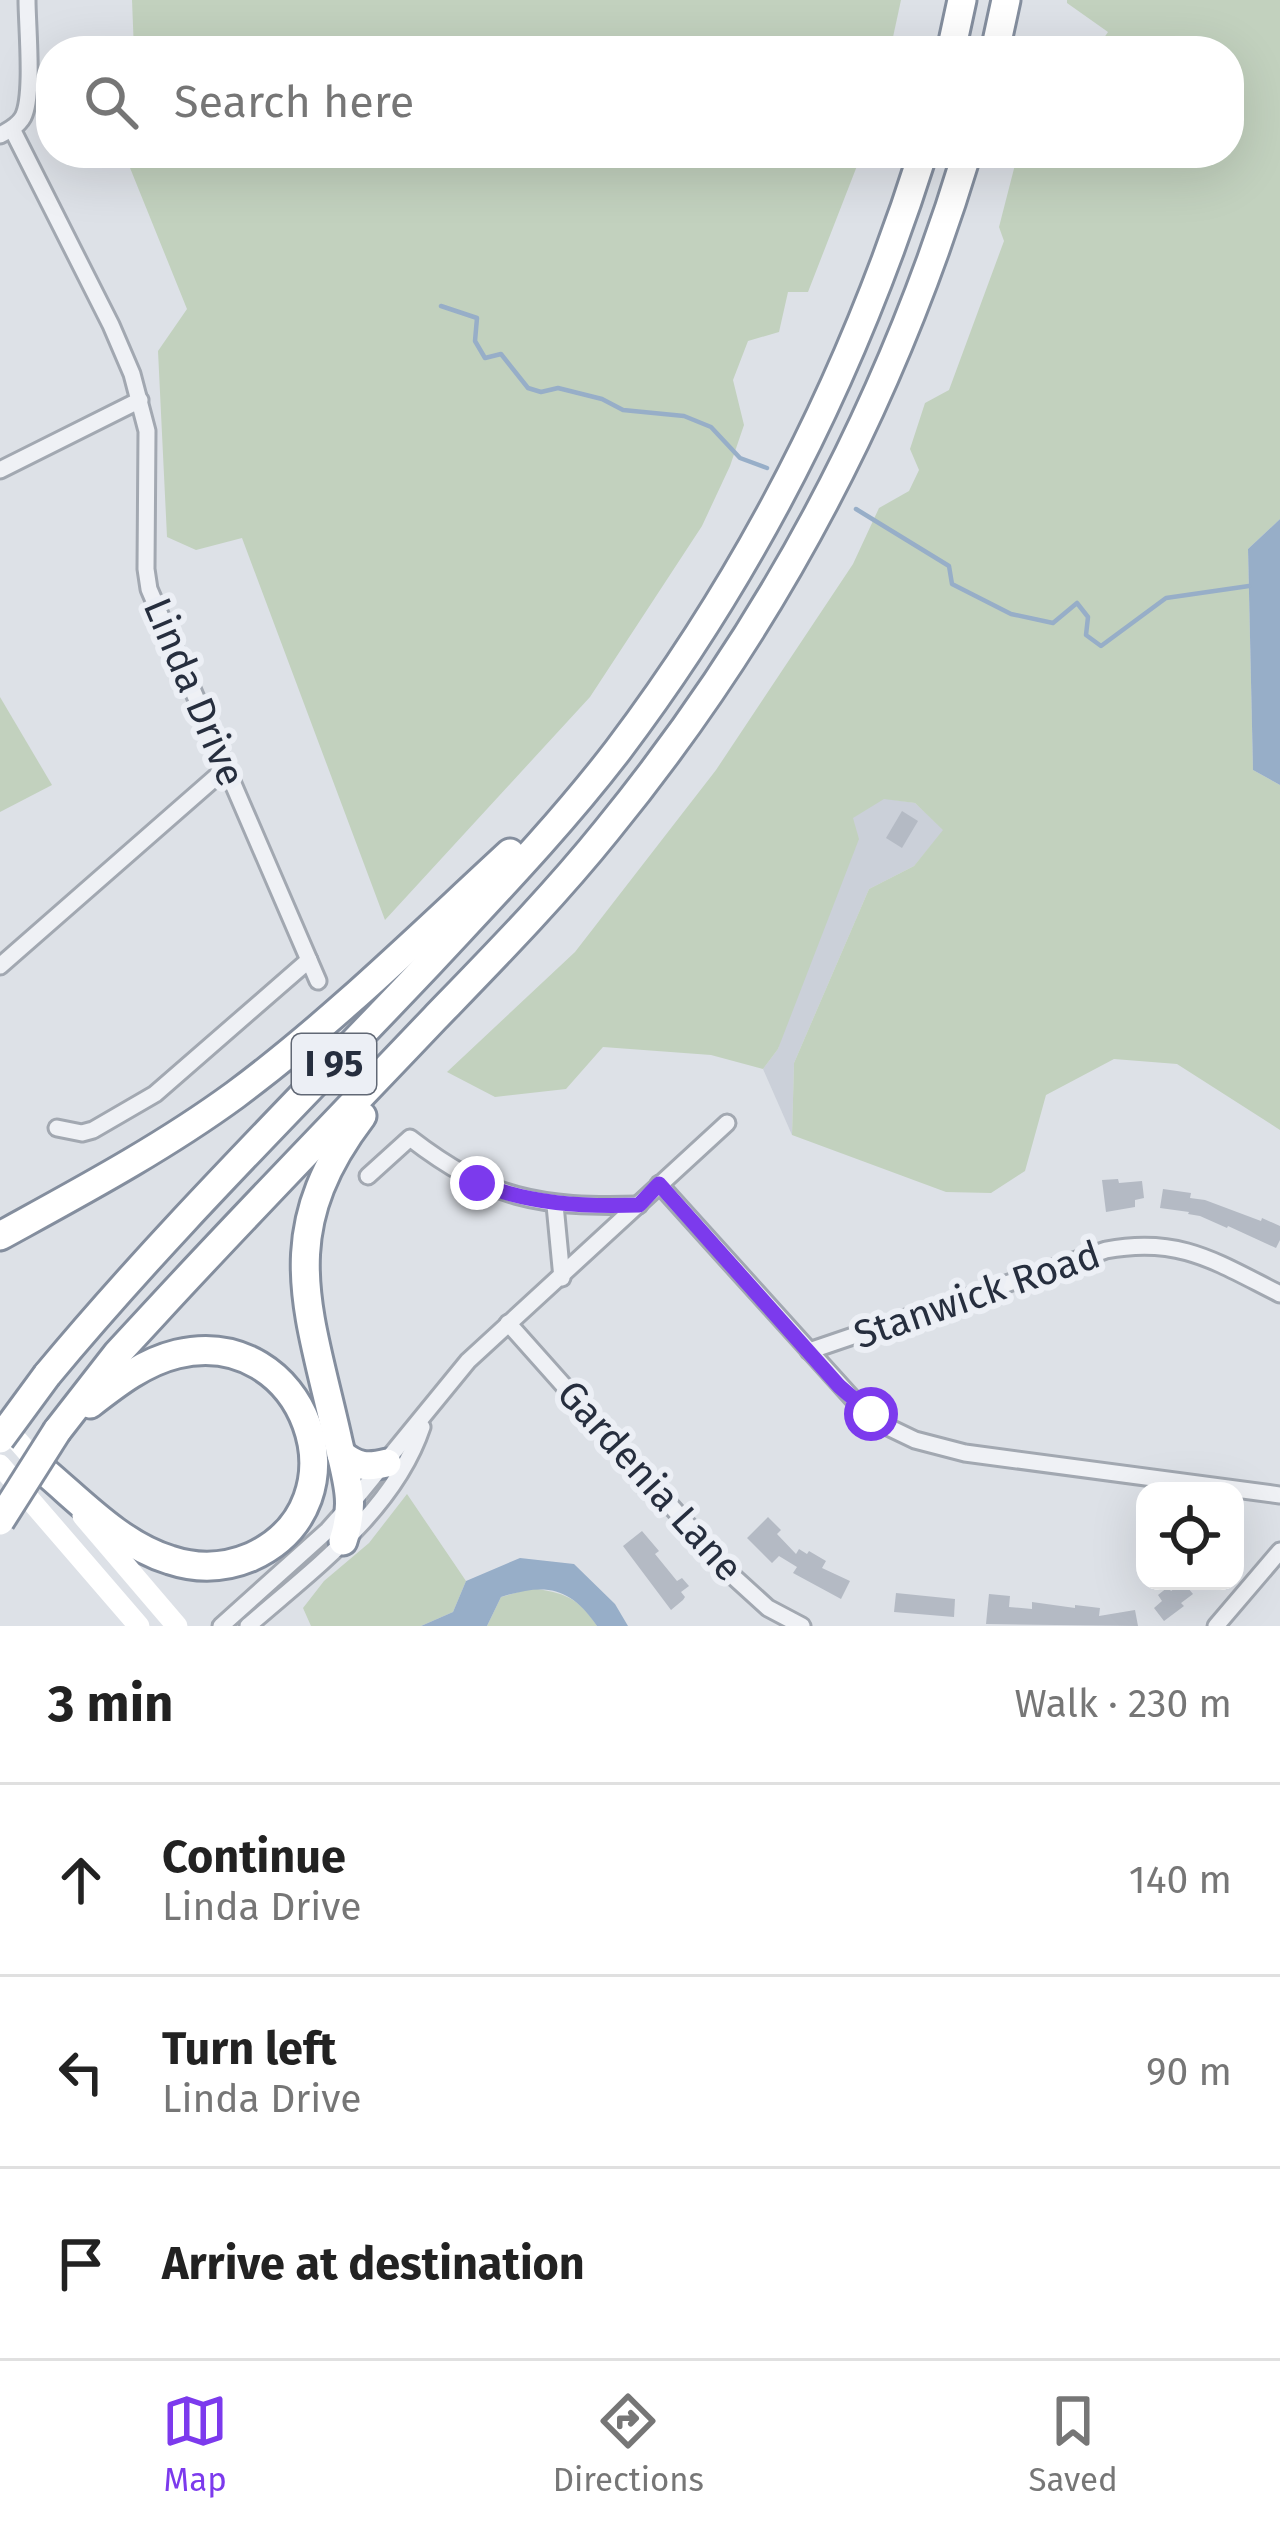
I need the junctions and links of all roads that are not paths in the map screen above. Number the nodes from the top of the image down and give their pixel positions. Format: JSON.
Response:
{"nodes":[{"id":1,"x":27,"y":0,"type":"edge"},
{"id":2,"x":962,"y":0,"type":"edge"},
{"id":3,"x":1006,"y":0,"type":"edge"},
{"id":4,"x":954,"y":36,"type":"edge"},
{"id":5,"x":998,"y":36,"type":"edge"},
{"id":6,"x":6,"y":132,"type":"edge"},
{"id":7,"x":918,"y":168,"type":"edge"},
{"id":8,"x":963,"y":168,"type":"edge"},
{"id":9,"x":140,"y":400,"type":"junction"},
{"id":10,"x":0,"y":470,"type":"edge"},
{"id":11,"x":617,"y":750,"type":"junction"},
{"id":12,"x":225,"y":769,"type":"junction"},
{"id":13,"x":309,"y":961,"type":"junction"},
{"id":14,"x":0,"y":967,"type":"edge"},
{"id":15,"x":318,"y":981,"type":"dead end"},
{"id":16,"x":450,"y":1002,"type":"junction"},
{"id":17,"x":727,"y":1124,"type":"dead end"},
{"id":18,"x":57,"y":1128,"type":"dead end"},
{"id":19,"x":368,"y":1176,"type":"dead end"},
{"id":20,"x":659,"y":1184,"type":"junction"},
{"id":21,"x":555,"y":1205,"type":"junction"},
{"id":22,"x":639,"y":1205,"type":"junction"},
{"id":23,"x":0,"y":1237,"type":"edge"},
{"id":24,"x":562,"y":1278,"type":"junction"},
{"id":25,"x":1280,"y":1294,"type":"edge"},
{"id":26,"x":508,"y":1324,"type":"junction"},
{"id":27,"x":809,"y":1351,"type":"junction"},
{"id":28,"x":78,"y":1410,"type":"junction"},
{"id":29,"x":425,"y":1416,"type":"junction"},
{"id":30,"x":0,"y":1420,"type":"edge"},
{"id":31,"x":0,"y":1439,"type":"edge"},
{"id":32,"x":341,"y":1454,"type":"junction"},
{"id":33,"x":387,"y":1463,"type":"junction"},
{"id":34,"x":0,"y":1465,"type":"edge"},
{"id":35,"x":44,"y":1471,"type":"junction"},
{"id":36,"x":1280,"y":1495,"type":"edge"},
{"id":37,"x":351,"y":1504,"type":"junction"},
{"id":38,"x":0,"y":1521,"type":"edge"},
{"id":39,"x":344,"y":1541,"type":"junction"},
{"id":40,"x":1280,"y":1551,"type":"edge"},
{"id":41,"x":139,"y":1626,"type":"edge"},
{"id":42,"x":177,"y":1626,"type":"edge"},
{"id":43,"x":220,"y":1626,"type":"edge"},
{"id":44,"x":248,"y":1626,"type":"edge"},
{"id":45,"x":802,"y":1626,"type":"edge"},
{"id":46,"x":1216,"y":1626,"type":"edge"}],
"edges":[{"from":1,"to":6,"type":"street"},
{"from":2,"to":4,"type":"highway"},
{"from":3,"to":5,"type":"highway"},
{"from":6,"to":9,"type":"street","name":"Linda Drive"},
{"from":7,"to":11,"type":"highway","number":"I 95"},
{"from":8,"to":16,"type":"highway","number":"I 95"},
{"from":9,"to":10,"type":"street"},
{"from":9,"to":12,"type":"street","name":"Linda Drive"},
{"from":11,"to":23,"type":"highway"},
{"from":11,"to":31,"type":"highway","number":"I 95","bridge":true},
{"from":12,"to":13,"type":"street","name":"Linda Drive"},
{"from":12,"to":14,"type":"street"},
{"from":13,"to":15,"type":"street","name":"Linda Drive"},
{"from":13,"to":18,"type":"street"},
{"from":16,"to":28,"type":"highway","number":"I 95"},
{"from":16,"to":32,"type":"highway"},
{"from":17,"to":20,"type":"street"},
{"from":19,"to":21,"type":"street"},
{"from":20,"to":22,"type":"street"},
{"from":20,"to":27,"type":"street"},
{"from":21,"to":22,"type":"street"},
{"from":21,"to":24,"type":"street"},
{"from":22,"to":24,"type":"street"},
{"from":24,"to":26,"type":"street"},
{"from":25,"to":27,"type":"street","name":"Stanwick Road"},
{"from":26,"to":29,"type":"street"},
{"from":26,"to":45,"type":"street","name":"Gardenia Lane"},
{"from":27,"to":36,"type":"street"},
{"from":28,"to":35,"type":"highway"},
{"from":28,"to":38,"type":"highway","number":"I 95","bridge":true},
{"from":29,"to":33,"type":"street"},
{"from":29,"to":39,"type":"street"},
{"from":30,"to":35,"type":"main road"},
{"from":32,"to":33,"type":"highway"},
{"from":32,"to":37,"type":"highway"},
{"from":33,"to":37,"type":"street"},
{"from":34,"to":41,"type":"main road"},
{"from":35,"to":42,"type":"main road"},
{"from":37,"to":39,"type":"highway"},
{"from":37,"to":43,"type":"street"},
{"from":39,"to":44,"type":"street"},
{"from":40,"to":46,"type":"street"}]}
